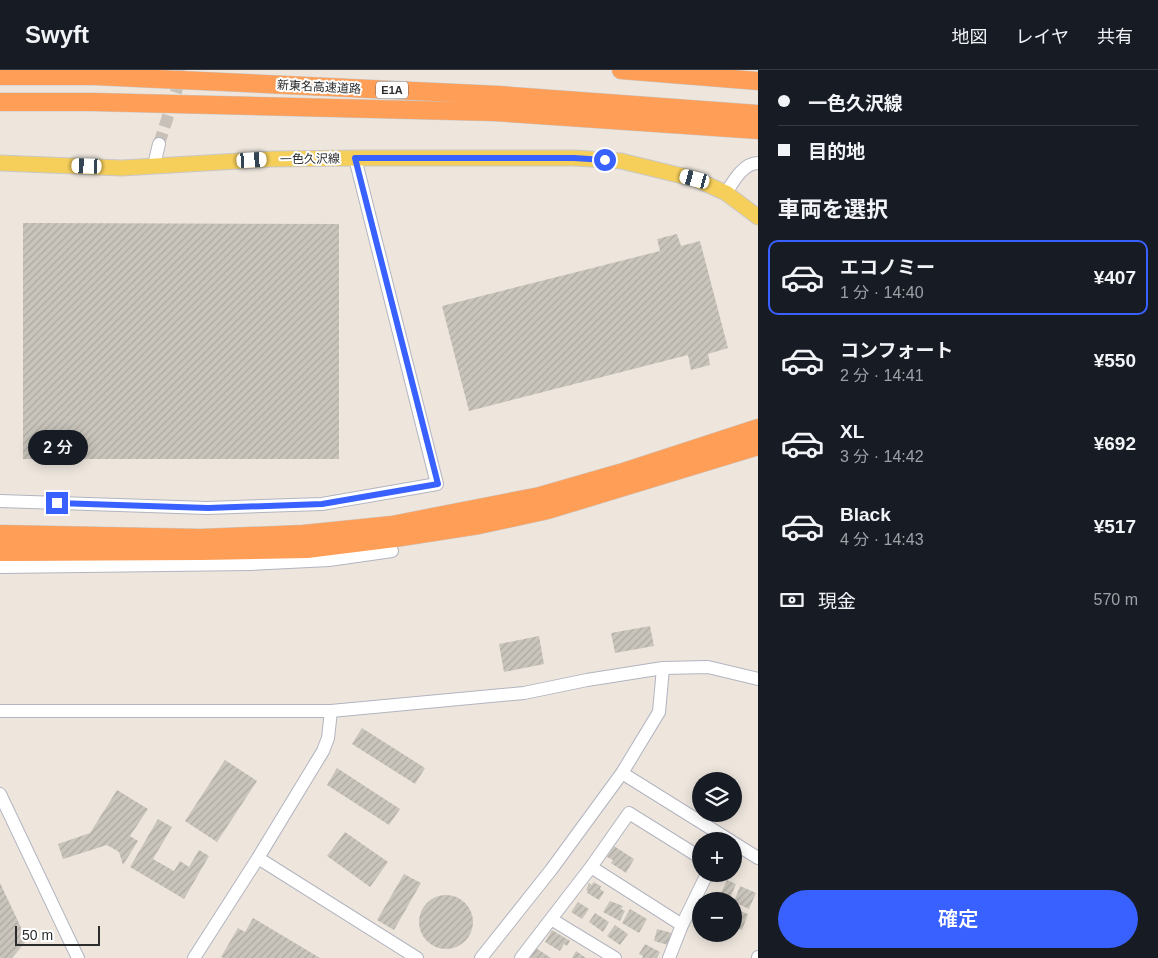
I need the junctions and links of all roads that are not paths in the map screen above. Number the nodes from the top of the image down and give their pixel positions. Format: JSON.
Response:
{"nodes":[{"id":1,"x":621,"y":70,"type":"edge"},
{"id":2,"x":0,"y":76,"type":"edge"},
{"id":3,"x":758,"y":81,"type":"edge"},
{"id":4,"x":0,"y":102,"type":"edge"},
{"id":5,"x":758,"y":114,"type":"edge"},
{"id":6,"x":758,"y":130,"type":"edge"},
{"id":7,"x":159,"y":144,"type":"tunnel mouth"},
{"id":8,"x":355,"y":158,"type":"junction"},
{"id":9,"x":758,"y":163,"type":"edge"},
{"id":10,"x":0,"y":164,"type":"edge"},
{"id":11,"x":154,"y":165,"type":"junction"},
{"id":12,"x":726,"y":193,"type":"junction"},
{"id":13,"x":758,"y":217,"type":"edge"},
{"id":14,"x":758,"y":428,"type":"edge"},
{"id":15,"x":758,"y":446,"type":"edge"},
{"id":16,"x":0,"y":501,"type":"edge"},
{"id":17,"x":0,"y":534,"type":"edge"},
{"id":18,"x":392,"y":551,"type":"dead end"},
{"id":19,"x":0,"y":552,"type":"edge"},
{"id":20,"x":0,"y":567,"type":"edge"},
{"id":21,"x":663,"y":668,"type":"junction"},
{"id":22,"x":758,"y":679,"type":"edge"},
{"id":23,"x":0,"y":711,"type":"edge"},
{"id":24,"x":331,"y":711,"type":"junction"},
{"id":25,"x":622,"y":773,"type":"junction"},
{"id":26,"x":0,"y":794,"type":"edge"},
{"id":27,"x":715,"y":832,"type":"edge"},
{"id":28,"x":742,"y":849,"type":"edge"},
{"id":29,"x":692,"y":852,"type":"edge"},
{"id":30,"x":258,"y":858,"type":"junction"},
{"id":31,"x":758,"y":858,"type":"edge"},
{"id":32,"x":591,"y":867,"type":"junction"},
{"id":33,"x":703,"y":882,"type":"edge"},
{"id":34,"x":551,"y":919,"type":"junction"},
{"id":35,"x":682,"y":925,"type":"junction"},
{"id":36,"x":485,"y":957,"type":"edge"},
{"id":37,"x":78,"y":958,"type":"edge"},
{"id":38,"x":194,"y":958,"type":"edge"},
{"id":39,"x":417,"y":958,"type":"edge"},
{"id":40,"x":521,"y":958,"type":"edge"},
{"id":41,"x":615,"y":958,"type":"edge"},
{"id":42,"x":669,"y":958,"type":"edge"}],
"edges":[{"from":1,"to":3,"type":"highway"},
{"from":2,"to":5,"type":"highway","name":"新東名高速道路","number":"E1A"},
{"from":4,"to":6,"type":"highway"},
{"from":7,"to":11,"type":"street"},
{"from":8,"to":11,"type":"main road","name":"一色久沢線"},
{"from":8,"to":12,"type":"main road","name":"一色久沢線"},
{"from":8,"to":16,"type":"street"},
{"from":9,"to":12,"type":"street"},
{"from":10,"to":11,"type":"main road","name":"一色久沢線"},
{"from":12,"to":13,"type":"main road","name":"一色久沢線"},
{"from":14,"to":17,"type":"highway"},
{"from":15,"to":19,"type":"highway"},
{"from":18,"to":20,"type":"street"},
{"from":21,"to":22,"type":"street"},
{"from":21,"to":24,"type":"street"},
{"from":21,"to":25,"type":"street"},
{"from":23,"to":24,"type":"street"},
{"from":24,"to":30,"type":"street"},
{"from":25,"to":27,"type":"street"},
{"from":25,"to":36,"type":"street"},
{"from":26,"to":37,"type":"street"},
{"from":28,"to":31,"type":"street"},
{"from":29,"to":32,"type":"street"},
{"from":30,"to":38,"type":"street"},
{"from":30,"to":39,"type":"street"},
{"from":32,"to":34,"type":"street"},
{"from":32,"to":35,"type":"street"},
{"from":33,"to":35,"type":"street"},
{"from":34,"to":40,"type":"street"},
{"from":34,"to":41,"type":"street"},
{"from":35,"to":42,"type":"street"}]}
